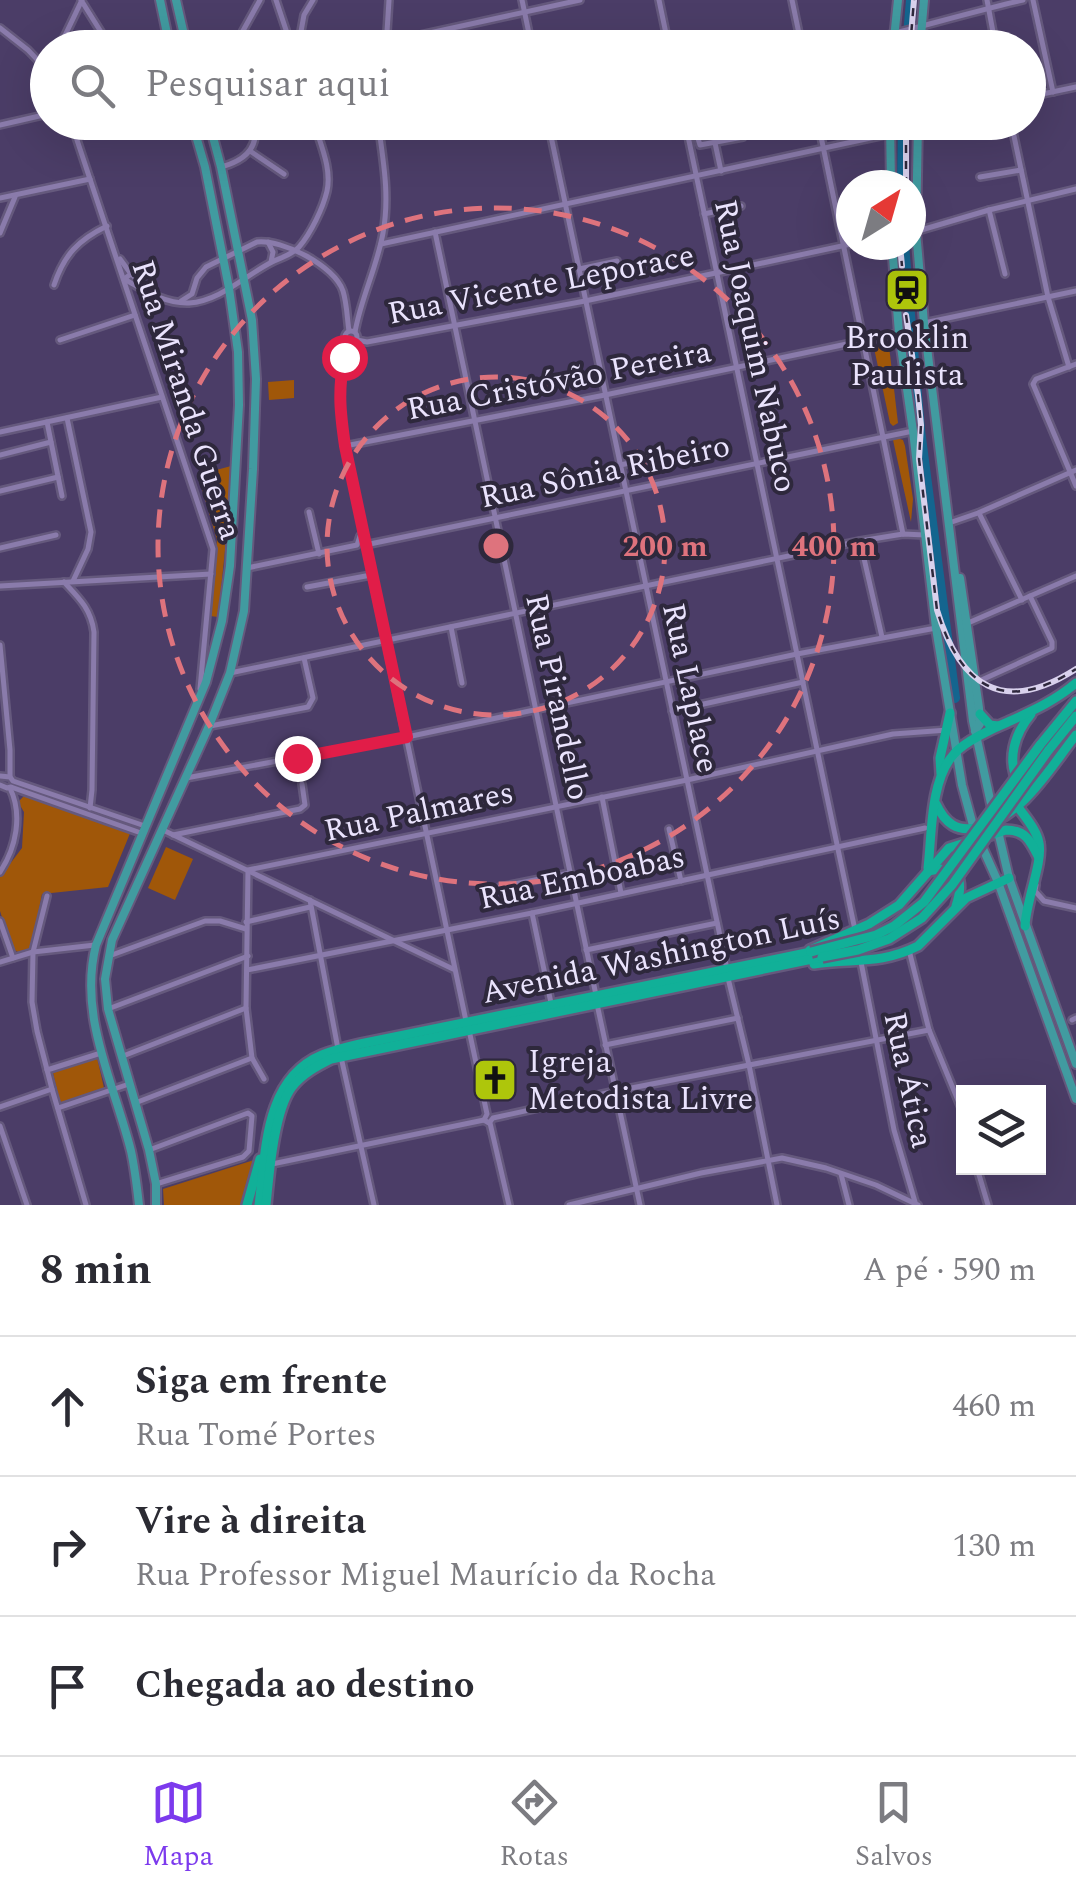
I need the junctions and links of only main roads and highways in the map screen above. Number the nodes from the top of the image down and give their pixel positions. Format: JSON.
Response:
{"nodes":[{"id":1,"x":160,"y":0,"type":"edge"},
{"id":2,"x":176,"y":0,"type":"edge"},
{"id":3,"x":898,"y":0,"type":"edge"},
{"id":4,"x":924,"y":0,"type":"edge"},
{"id":5,"x":166,"y":30,"type":"edge"},
{"id":6,"x":183,"y":30,"type":"edge"},
{"id":7,"x":895,"y":30,"type":"edge"},
{"id":8,"x":918,"y":30,"type":"edge"},
{"id":9,"x":197,"y":140,"type":"edge"},
{"id":10,"x":213,"y":140,"type":"edge"},
{"id":11,"x":890,"y":140,"type":"edge"},
{"id":12,"x":917,"y":140,"type":"edge"},
{"id":13,"x":890,"y":170,"type":"edge"},
{"id":14,"x":916,"y":170,"type":"edge"},
{"id":15,"x":893,"y":260,"type":"edge"},
{"id":16,"x":916,"y":260,"type":"edge"},
{"id":17,"x":952,"y":560,"type":"junction"},
{"id":18,"x":1076,"y":683,"type":"edge"},
{"id":19,"x":1076,"y":701,"type":"edge"},
{"id":20,"x":1036,"y":709,"type":"junction"},
{"id":21,"x":950,"y":713,"type":"joint"},
{"id":22,"x":980,"y":714,"type":"junction"},
{"id":23,"x":1076,"y":716,"type":"edge"},
{"id":24,"x":998,"y":726,"type":"junction"},
{"id":25,"x":949,"y":730,"type":"junction"},
{"id":26,"x":975,"y":735,"type":"junction"},
{"id":27,"x":1076,"y":735,"type":"edge"},
{"id":28,"x":1044,"y":748,"type":"junction"},
{"id":29,"x":956,"y":751,"type":"junction"},
{"id":30,"x":942,"y":776,"type":"junction"},
{"id":31,"x":1034,"y":787,"type":"junction"},
{"id":32,"x":934,"y":801,"type":"junction"},
{"id":33,"x":1018,"y":807,"type":"junction"},
{"id":34,"x":997,"y":827,"type":"junction"},
{"id":35,"x":976,"y":833,"type":"junction"},
{"id":36,"x":1038,"y":856,"type":"junction"},
{"id":37,"x":928,"y":871,"type":"junction"},
{"id":38,"x":1009,"y":878,"type":"junction"},
{"id":39,"x":998,"y":882,"type":"junction"},
{"id":40,"x":954,"y":908,"type":"junction"},
{"id":41,"x":1026,"y":926,"type":"junction"},
{"id":42,"x":800,"y":958,"type":"junction"},
{"id":43,"x":596,"y":1000,"type":"junction"},
{"id":44,"x":468,"y":1027,"type":"junction"},
{"id":45,"x":339,"y":1053,"type":"junction"},
{"id":46,"x":1076,"y":1064,"type":"edge"},
{"id":47,"x":1076,"y":1100,"type":"edge"},
{"id":48,"x":268,"y":1137,"type":"junction"},
{"id":49,"x":139,"y":1205,"type":"edge"},
{"id":50,"x":156,"y":1205,"type":"edge"},
{"id":51,"x":247,"y":1205,"type":"edge"},
{"id":52,"x":265,"y":1205,"type":"edge"}],
"edges":[{"from":1,"to":5,"type":"main road"},
{"from":2,"to":6,"type":"main road"},
{"from":3,"to":7,"type":"main road"},
{"from":4,"to":8,"type":"main road"},
{"from":9,"to":49,"type":"main road"},
{"from":10,"to":50,"type":"main road"},
{"from":11,"to":13,"type":"main road"},
{"from":12,"to":14,"type":"main road"},
{"from":15,"to":21,"type":"main road"},
{"from":16,"to":17,"type":"main road"},
{"from":17,"to":22,"type":"main road"},
{"from":17,"to":26,"type":"main road"},
{"from":18,"to":20,"type":"highway"},
{"from":19,"to":28,"type":"highway","name":"Avenida Washington Luís"},
{"from":20,"to":24,"type":"highway"},
{"from":20,"to":31,"type":"highway"},
{"from":21,"to":25,"type":"highway"},
{"from":22,"to":24,"type":"highway"},
{"from":22,"to":26,"type":"main road"},
{"from":23,"to":28,"type":"highway","name":"Avenida Washington Luís"},
{"from":24,"to":26,"type":"highway"},
{"from":25,"to":29,"type":"main road"},
{"from":25,"to":30,"type":"highway"},
{"from":26,"to":29,"type":"highway"},
{"from":26,"to":34,"type":"main road"},
{"from":27,"to":31,"type":"highway"},
{"from":28,"to":42,"type":"highway","name":"Avenida Washington Luís","bridge":true},
{"from":28,"to":42,"type":"highway","name":"Avenida Washington Luís","bridge":true},
{"from":29,"to":30,"type":"highway"},
{"from":29,"to":35,"type":"main road"},
{"from":30,"to":32,"type":"highway"},
{"from":31,"to":33,"type":"highway"},
{"from":32,"to":35,"type":"highway"},
{"from":32,"to":37,"type":"highway"},
{"from":33,"to":34,"type":"highway"},
{"from":33,"to":36,"type":"highway"},
{"from":34,"to":35,"type":"highway"},
{"from":34,"to":36,"type":"highway"},
{"from":34,"to":38,"type":"main road"},
{"from":35,"to":37,"type":"highway"},
{"from":35,"to":39,"type":"main road"},
{"from":36,"to":41,"type":"highway"},
{"from":37,"to":40,"type":"highway"},
{"from":37,"to":42,"type":"highway"},
{"from":38,"to":39,"type":"highway"},
{"from":38,"to":41,"type":"main road"},
{"from":39,"to":40,"type":"highway"},
{"from":39,"to":47,"type":"main road"},
{"from":40,"to":42,"type":"highway"},
{"from":41,"to":46,"type":"main road"},
{"from":42,"to":43,"type":"highway","name":"Avenida Washington Luís"},
{"from":43,"to":44,"type":"highway","name":"Avenida Washington Luís"},
{"from":43,"to":44,"type":"highway","name":"Avenida Washington Luís"},
{"from":44,"to":45,"type":"highway","name":"Avenida Washington Luís"},
{"from":45,"to":48,"type":"highway","name":"Avenida Washington Luís"},
{"from":45,"to":52,"type":"highway","name":"Avenida Washington Luís"},
{"from":48,"to":51,"type":"highway"},
{"from":48,"to":52,"type":"highway","name":"Avenida Washington Luís"}]}
